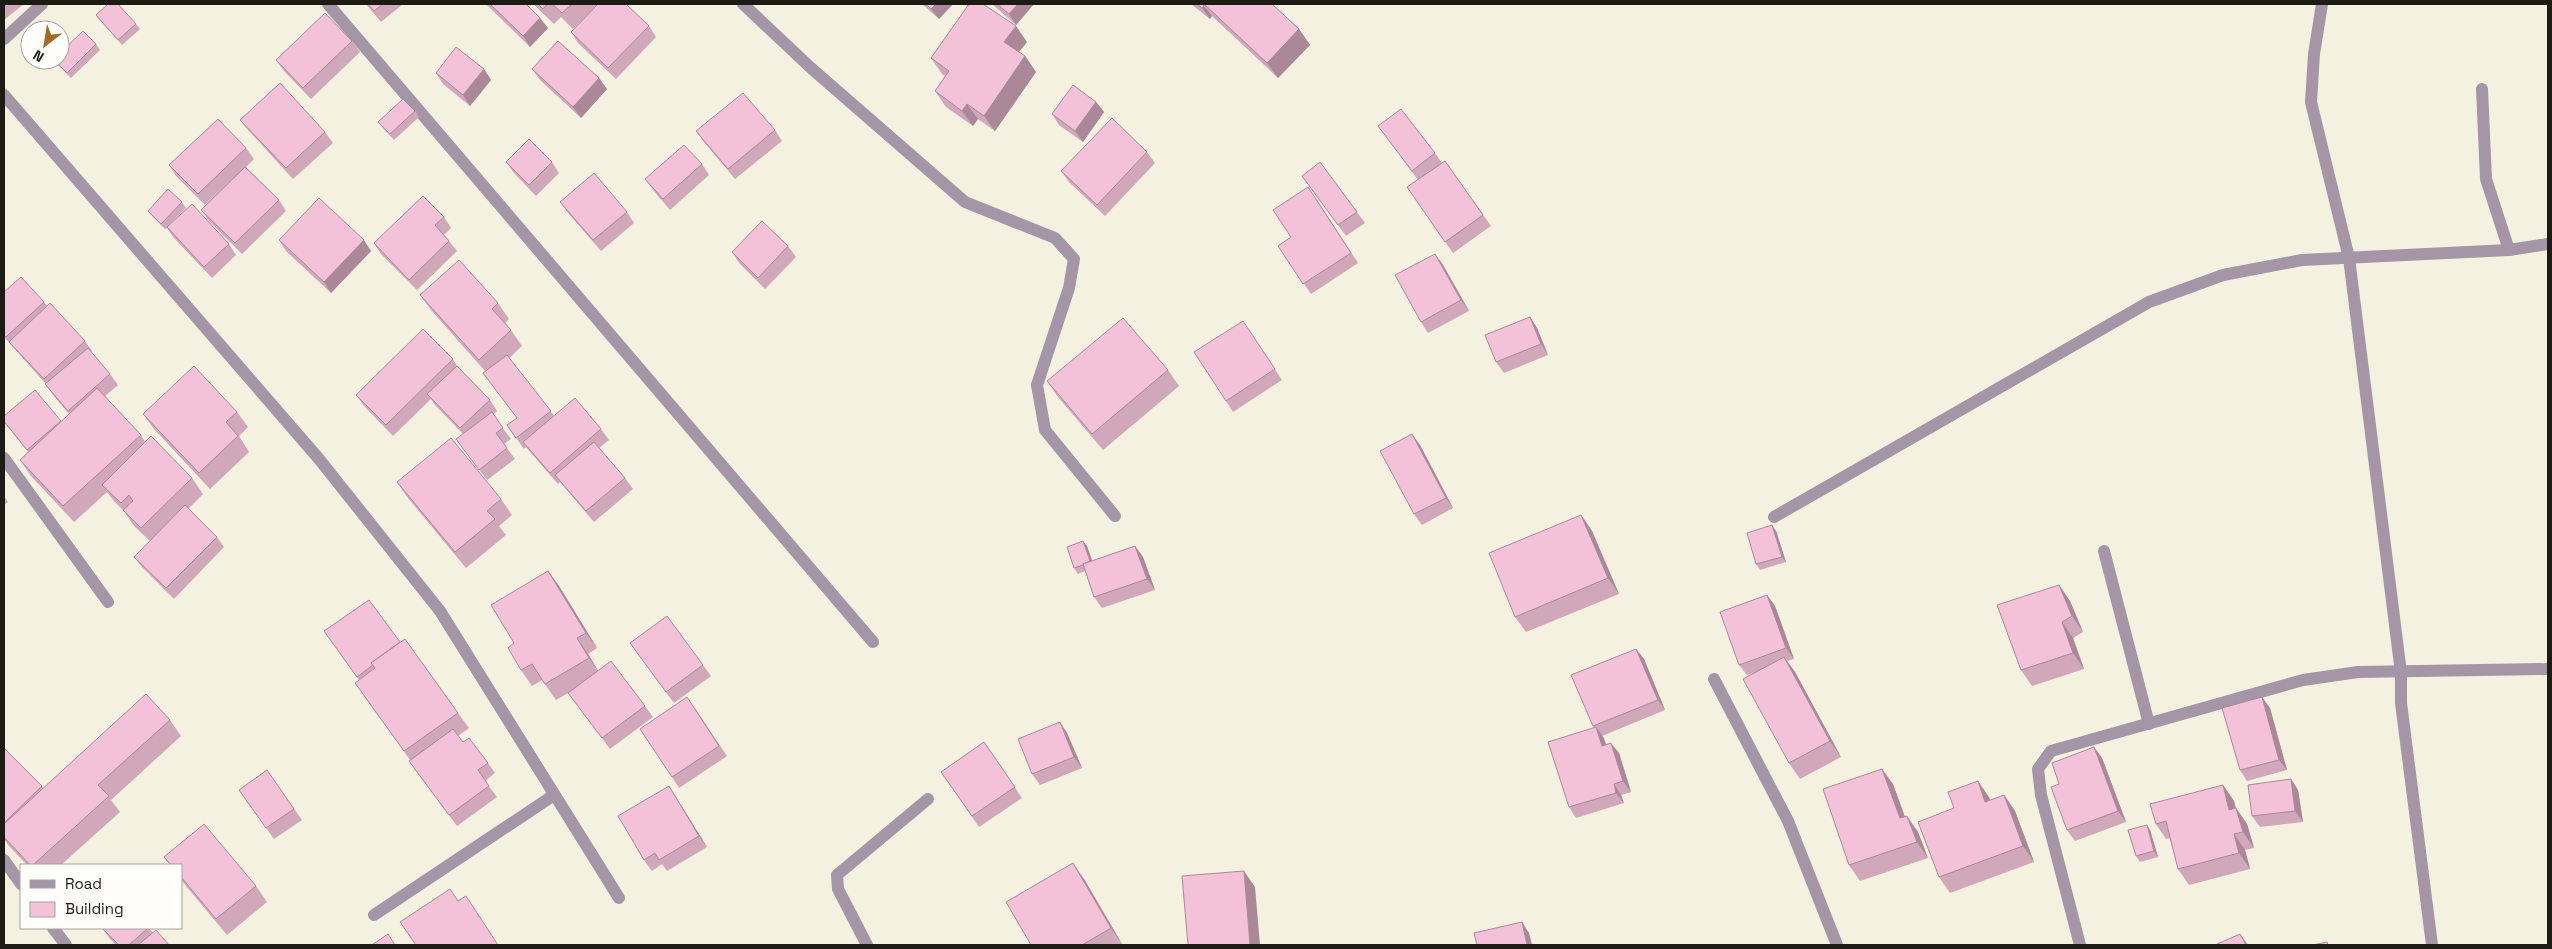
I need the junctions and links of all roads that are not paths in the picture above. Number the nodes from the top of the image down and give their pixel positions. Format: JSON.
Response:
{"nodes":[{"id":1,"x":42,"y":4,"type":"edge"},
{"id":2,"x":328,"y":4,"type":"edge"},
{"id":3,"x":743,"y":4,"type":"edge"},
{"id":4,"x":2322,"y":4,"type":"edge"},
{"id":5,"x":4,"y":39,"type":"edge"},
{"id":6,"x":2482,"y":89,"type":"dead end"},
{"id":7,"x":4,"y":95,"type":"edge"},
{"id":8,"x":2548,"y":244,"type":"edge"},
{"id":9,"x":2509,"y":250,"type":"junction"},
{"id":10,"x":2349,"y":258,"type":"junction"},
{"id":11,"x":4,"y":458,"type":"edge"},
{"id":12,"x":1115,"y":516,"type":"dead end"},
{"id":13,"x":1774,"y":517,"type":"dead end"},
{"id":14,"x":2104,"y":551,"type":"dead end"},
{"id":15,"x":108,"y":602,"type":"dead end"},
{"id":16,"x":872,"y":642,"type":"dead end"},
{"id":17,"x":2548,"y":669,"type":"edge"},
{"id":18,"x":2401,"y":673,"type":"junction"},
{"id":19,"x":1714,"y":679,"type":"dead end"},
{"id":20,"x":2149,"y":724,"type":"junction"},
{"id":21,"x":554,"y":795,"type":"junction"},
{"id":22,"x":928,"y":799,"type":"dead end"},
{"id":23,"x":4,"y":860,"type":"edge"},
{"id":24,"x":20,"y":883,"type":"edge"},
{"id":25,"x":619,"y":898,"type":"dead end"},
{"id":26,"x":374,"y":915,"type":"dead end"},
{"id":27,"x":54,"y":929,"type":"edge"},
{"id":28,"x":66,"y":945,"type":"edge"},
{"id":29,"x":866,"y":945,"type":"edge"},
{"id":30,"x":1837,"y":945,"type":"edge"},
{"id":31,"x":2080,"y":945,"type":"edge"},
{"id":32,"x":2432,"y":945,"type":"edge"}],
"edges":[{"from":1,"to":5,"type":"street"},
{"from":2,"to":16,"type":"street"},
{"from":3,"to":12,"type":"street"},
{"from":4,"to":10,"type":"street"},
{"from":6,"to":9,"type":"street"},
{"from":7,"to":21,"type":"street"},
{"from":8,"to":9,"type":"street"},
{"from":9,"to":10,"type":"street"},
{"from":10,"to":13,"type":"street"},
{"from":10,"to":18,"type":"street"},
{"from":11,"to":15,"type":"street"},
{"from":14,"to":20,"type":"street"},
{"from":17,"to":18,"type":"street"},
{"from":18,"to":20,"type":"street"},
{"from":18,"to":32,"type":"street"},
{"from":19,"to":30,"type":"street"},
{"from":20,"to":31,"type":"street"},
{"from":21,"to":25,"type":"street"},
{"from":21,"to":26,"type":"street"},
{"from":22,"to":29,"type":"street"},
{"from":23,"to":24,"type":"street"},
{"from":27,"to":28,"type":"street"}]}
